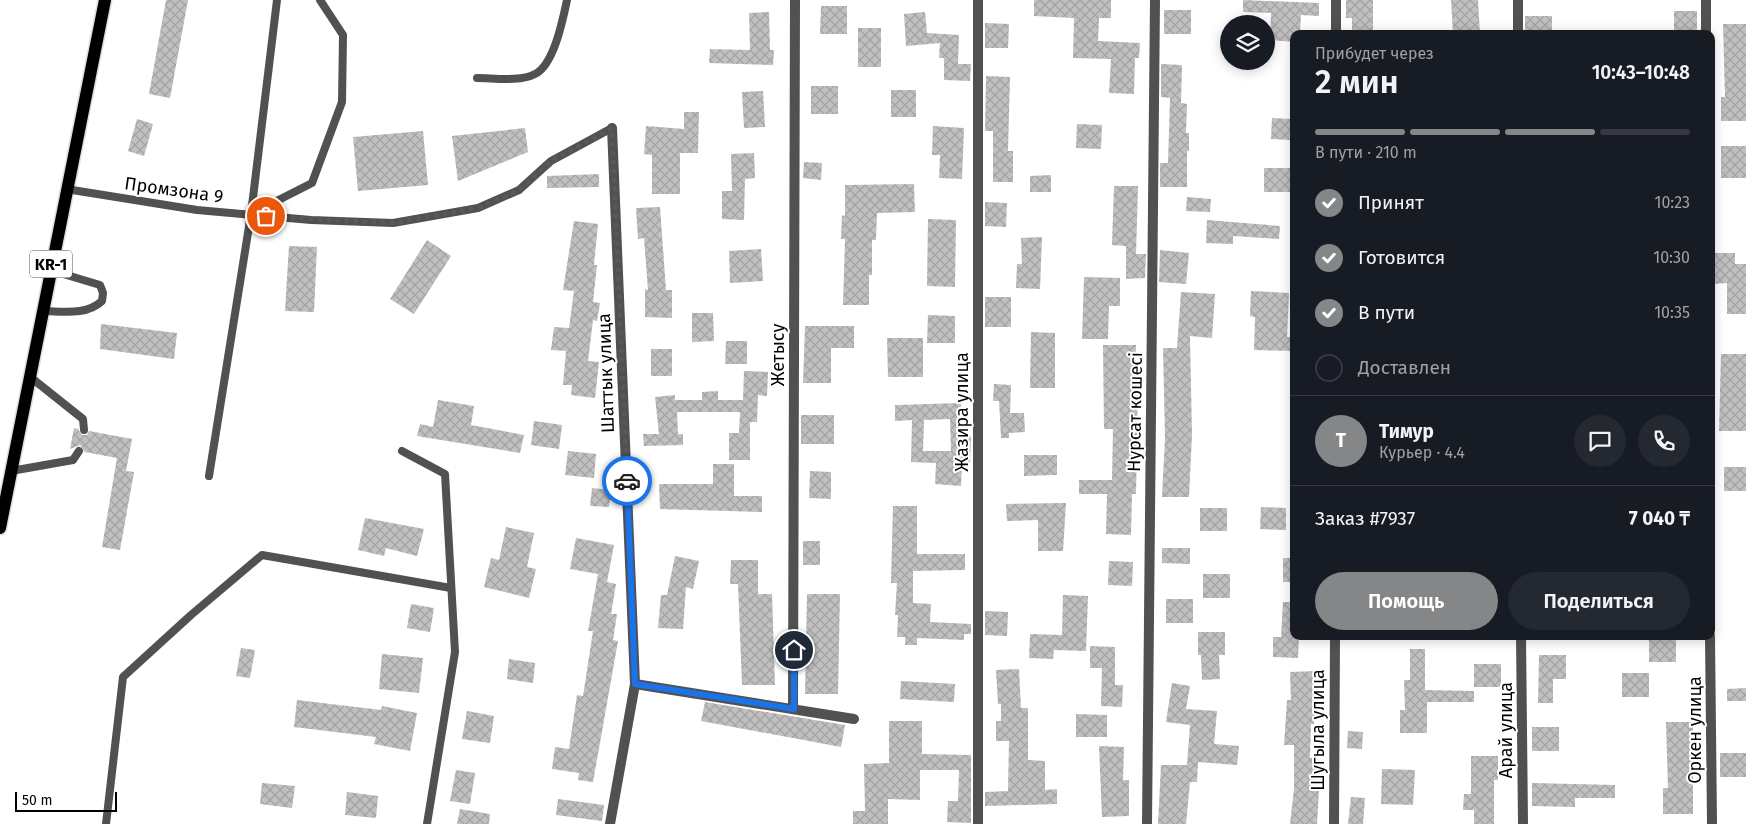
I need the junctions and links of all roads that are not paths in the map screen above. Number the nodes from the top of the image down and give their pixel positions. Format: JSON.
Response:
{"nodes":[{"id":1,"x":104,"y":0,"type":"edge"},
{"id":2,"x":277,"y":0,"type":"edge"},
{"id":3,"x":320,"y":0,"type":"edge"},
{"id":4,"x":567,"y":0,"type":"edge"},
{"id":5,"x":795,"y":0,"type":"edge"},
{"id":6,"x":978,"y":0,"type":"edge"},
{"id":7,"x":1155,"y":0,"type":"edge"},
{"id":8,"x":1336,"y":0,"type":"edge"},
{"id":9,"x":1518,"y":0,"type":"edge"},
{"id":10,"x":1706,"y":0,"type":"edge"},
{"id":11,"x":1336,"y":30,"type":"edge"},
{"id":12,"x":1518,"y":30,"type":"edge"},
{"id":13,"x":1706,"y":30,"type":"edge"},
{"id":14,"x":477,"y":78,"type":"dead end"},
{"id":15,"x":612,"y":128,"type":"joint"},
{"id":16,"x":66,"y":189,"type":"junction"},
{"id":17,"x":251,"y":214,"type":"junction"},
{"id":18,"x":50,"y":270,"type":"junction"},
{"id":19,"x":42,"y":311,"type":"junction"},
{"id":20,"x":29,"y":376,"type":"junction"},
{"id":21,"x":84,"y":430,"type":"dead end"},
{"id":22,"x":79,"y":451,"type":"dead end"},
{"id":23,"x":402,"y":451,"type":"dead end"},
{"id":24,"x":10,"y":471,"type":"junction"},
{"id":25,"x":209,"y":476,"type":"dead end"},
{"id":26,"x":0,"y":528,"type":"edge"},
{"id":27,"x":451,"y":588,"type":"junction"},
{"id":28,"x":1335,"y":640,"type":"edge"},
{"id":29,"x":1522,"y":640,"type":"edge"},
{"id":30,"x":1710,"y":640,"type":"edge"},
{"id":31,"x":635,"y":684,"type":"junction"},
{"id":32,"x":794,"y":709,"type":"junction"},
{"id":33,"x":854,"y":719,"type":"dead end"},
{"id":34,"x":106,"y":824,"type":"edge"},
{"id":35,"x":427,"y":824,"type":"edge"},
{"id":36,"x":610,"y":824,"type":"edge"},
{"id":37,"x":978,"y":824,"type":"edge"},
{"id":38,"x":1147,"y":824,"type":"edge"},
{"id":39,"x":1334,"y":824,"type":"edge"},
{"id":40,"x":1522,"y":824,"type":"edge"},
{"id":41,"x":1712,"y":824,"type":"edge"}],
"edges":[{"from":1,"to":16,"type":"main road","number":"KR-1"},
{"from":2,"to":17,"type":"lane"},
{"from":3,"to":17,"type":"lane"},
{"from":4,"to":14,"type":"lane"},
{"from":5,"to":32,"type":"street","name":"Жетысу"},
{"from":6,"to":37,"type":"street","name":"Жазира улица"},
{"from":7,"to":38,"type":"street","name":"Нурсат кошесi"},
{"from":8,"to":11,"type":"street"},
{"from":9,"to":12,"type":"street"},
{"from":10,"to":13,"type":"street"},
{"from":15,"to":17,"type":"lane","name":"Промзона 9"},
{"from":15,"to":31,"type":"street","name":"Шаттык улица"},
{"from":16,"to":17,"type":"lane","name":"Промзона 9"},
{"from":16,"to":18,"type":"main road","number":"KR-1"},
{"from":17,"to":25,"type":"lane"},
{"from":18,"to":19,"type":"main road","number":"KR-1"},
{"from":18,"to":19,"type":"lane"},
{"from":19,"to":20,"type":"main road","number":"KR-1"},
{"from":20,"to":21,"type":"lane"},
{"from":20,"to":24,"type":"main road","number":"KR-1"},
{"from":22,"to":24,"type":"lane"},
{"from":23,"to":27,"type":"lane"},
{"from":24,"to":26,"type":"main road","number":"KR-1"},
{"from":27,"to":34,"type":"lane"},
{"from":27,"to":35,"type":"lane"},
{"from":28,"to":39,"type":"street","name":"Шугыла улица"},
{"from":29,"to":40,"type":"street","name":"Арай улица"},
{"from":30,"to":41,"type":"street","name":"Оркен улица"},
{"from":31,"to":32,"type":"street"},
{"from":31,"to":36,"type":"street","name":"Шаттык улица"},
{"from":32,"to":33,"type":"street"}]}
